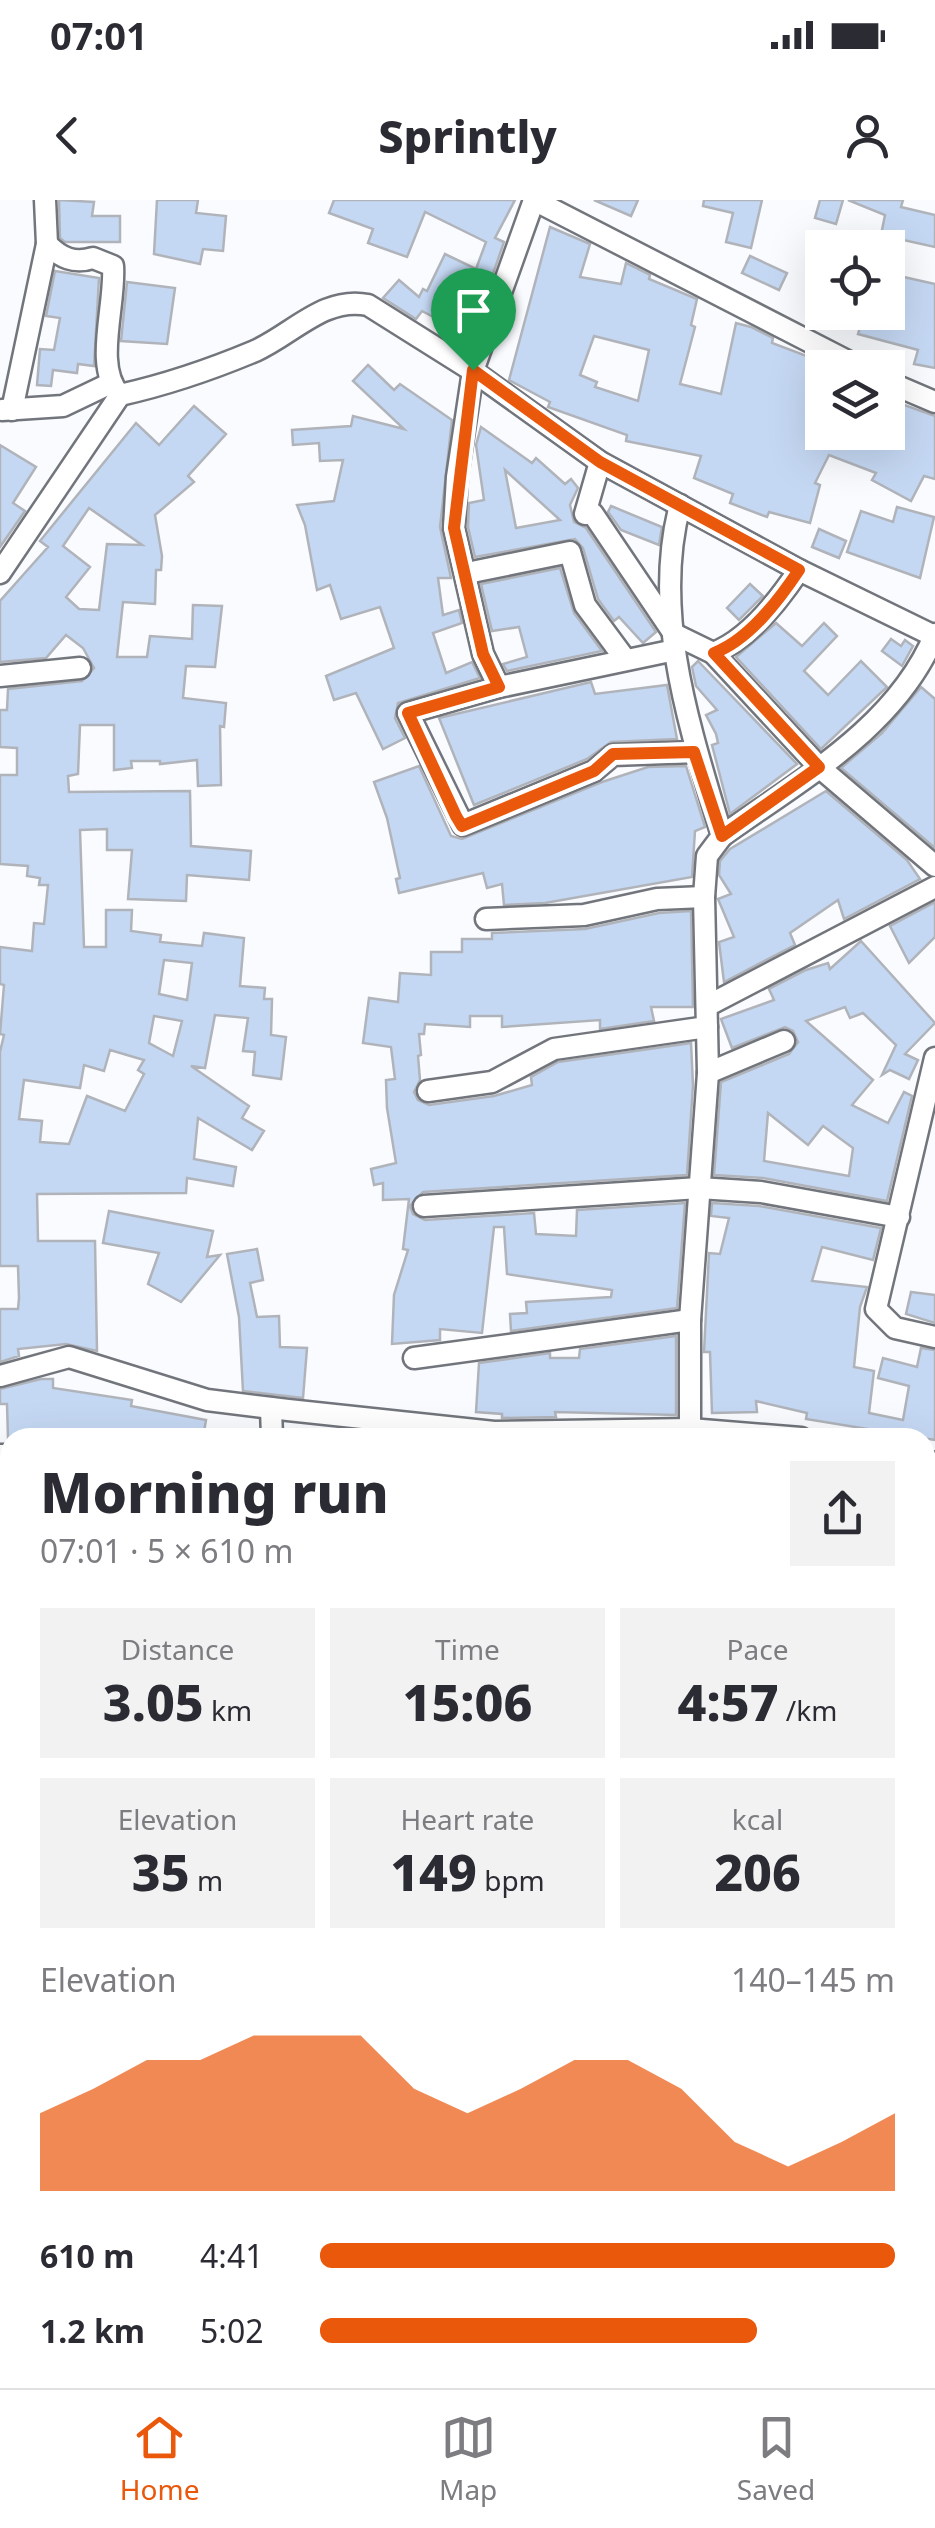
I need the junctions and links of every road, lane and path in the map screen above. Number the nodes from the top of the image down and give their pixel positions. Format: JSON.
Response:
{"nodes":[{"id":1,"x":45,"y":200,"type":"edge"},
{"id":2,"x":534,"y":200,"type":"edge"},
{"id":3,"x":47,"y":244,"type":"junction"},
{"id":4,"x":826,"y":350,"type":"edge"},
{"id":5,"x":473,"y":370,"type":"junction"},
{"id":6,"x":114,"y":389,"type":"junction"},
{"id":7,"x":905,"y":389,"type":"edge"},
{"id":8,"x":935,"y":402,"type":"edge"},
{"id":9,"x":6,"y":410,"type":"edge"},
{"id":10,"x":600,"y":462,"type":"junction"},
{"id":11,"x":680,"y":505,"type":"junction"},
{"id":12,"x":799,"y":570,"type":"junction"},
{"id":13,"x":0,"y":573,"type":"edge"},
{"id":14,"x":466,"y":573,"type":"junction"},
{"id":15,"x":935,"y":635,"type":"edge"},
{"id":16,"x":674,"y":642,"type":"junction"},
{"id":17,"x":714,"y":653,"type":"junction"},
{"id":18,"x":625,"y":659,"type":"junction"},
{"id":19,"x":80,"y":668,"type":"dead end"},
{"id":20,"x":0,"y":676,"type":"edge"},
{"id":21,"x":499,"y":687,"type":"junction"},
{"id":22,"x":694,"y":752,"type":"junction"},
{"id":23,"x":819,"y":767,"type":"junction"},
{"id":24,"x":722,"y":836,"type":"junction"},
{"id":25,"x":935,"y":866,"type":"edge"},
{"id":26,"x":935,"y":887,"type":"edge"},
{"id":27,"x":704,"y":897,"type":"junction"},
{"id":28,"x":486,"y":919,"type":"dead end"},
{"id":29,"x":707,"y":1017,"type":"junction"},
{"id":30,"x":784,"y":1041,"type":"dead end"},
{"id":31,"x":935,"y":1058,"type":"edge"},
{"id":32,"x":708,"y":1073,"type":"junction"},
{"id":33,"x":428,"y":1091,"type":"dead end"},
{"id":34,"x":700,"y":1188,"type":"junction"},
{"id":35,"x":424,"y":1206,"type":"dead end"},
{"id":36,"x":899,"y":1217,"type":"junction"},
{"id":37,"x":690,"y":1320,"type":"junction"},
{"id":38,"x":935,"y":1337,"type":"edge"},
{"id":39,"x":414,"y":1358,"type":"dead end"},
{"id":40,"x":0,"y":1376,"type":"edge"},
{"id":41,"x":271,"y":1408,"type":"junction"},
{"id":42,"x":272,"y":1428,"type":"edge"},
{"id":43,"x":377,"y":1428,"type":"edge"},
{"id":44,"x":690,"y":1428,"type":"edge"}],
"edges":[{"from":1,"to":3,"type":"street"},
{"from":2,"to":4,"type":"street"},
{"from":2,"to":5,"type":"street"},
{"from":3,"to":6,"type":"street"},
{"from":3,"to":9,"type":"street"},
{"from":5,"to":6,"type":"street"},
{"from":5,"to":10,"type":"street"},
{"from":5,"to":14,"type":"street"},
{"from":6,"to":9,"type":"street"},
{"from":6,"to":13,"type":"street"},
{"from":7,"to":8,"type":"street"},
{"from":10,"to":11,"type":"street"},
{"from":10,"to":16,"type":"street"},
{"from":11,"to":12,"type":"street"},
{"from":11,"to":16,"type":"street"},
{"from":12,"to":15,"type":"street"},
{"from":12,"to":17,"type":"street"},
{"from":14,"to":18,"type":"street"},
{"from":14,"to":21,"type":"street"},
{"from":15,"to":23,"type":"street"},
{"from":16,"to":17,"type":"street"},
{"from":16,"to":18,"type":"street"},
{"from":16,"to":22,"type":"street"},
{"from":17,"to":23,"type":"street"},
{"from":18,"to":21,"type":"street"},
{"from":19,"to":20,"type":"street"},
{"from":21,"to":22,"type":"street"},
{"from":22,"to":24,"type":"street"},
{"from":23,"to":24,"type":"street"},
{"from":23,"to":25,"type":"street"},
{"from":24,"to":27,"type":"street"},
{"from":26,"to":29,"type":"street"},
{"from":27,"to":28,"type":"street"},
{"from":27,"to":29,"type":"street"},
{"from":29,"to":32,"type":"street"},
{"from":29,"to":33,"type":"street"},
{"from":30,"to":32,"type":"street"},
{"from":31,"to":36,"type":"street"},
{"from":32,"to":34,"type":"street"},
{"from":34,"to":35,"type":"street"},
{"from":34,"to":36,"type":"street"},
{"from":34,"to":37,"type":"street"},
{"from":36,"to":38,"type":"street"},
{"from":37,"to":39,"type":"street"},
{"from":37,"to":44,"type":"street"},
{"from":40,"to":41,"type":"street"},
{"from":41,"to":42,"type":"street"},
{"from":41,"to":43,"type":"street"}]}
